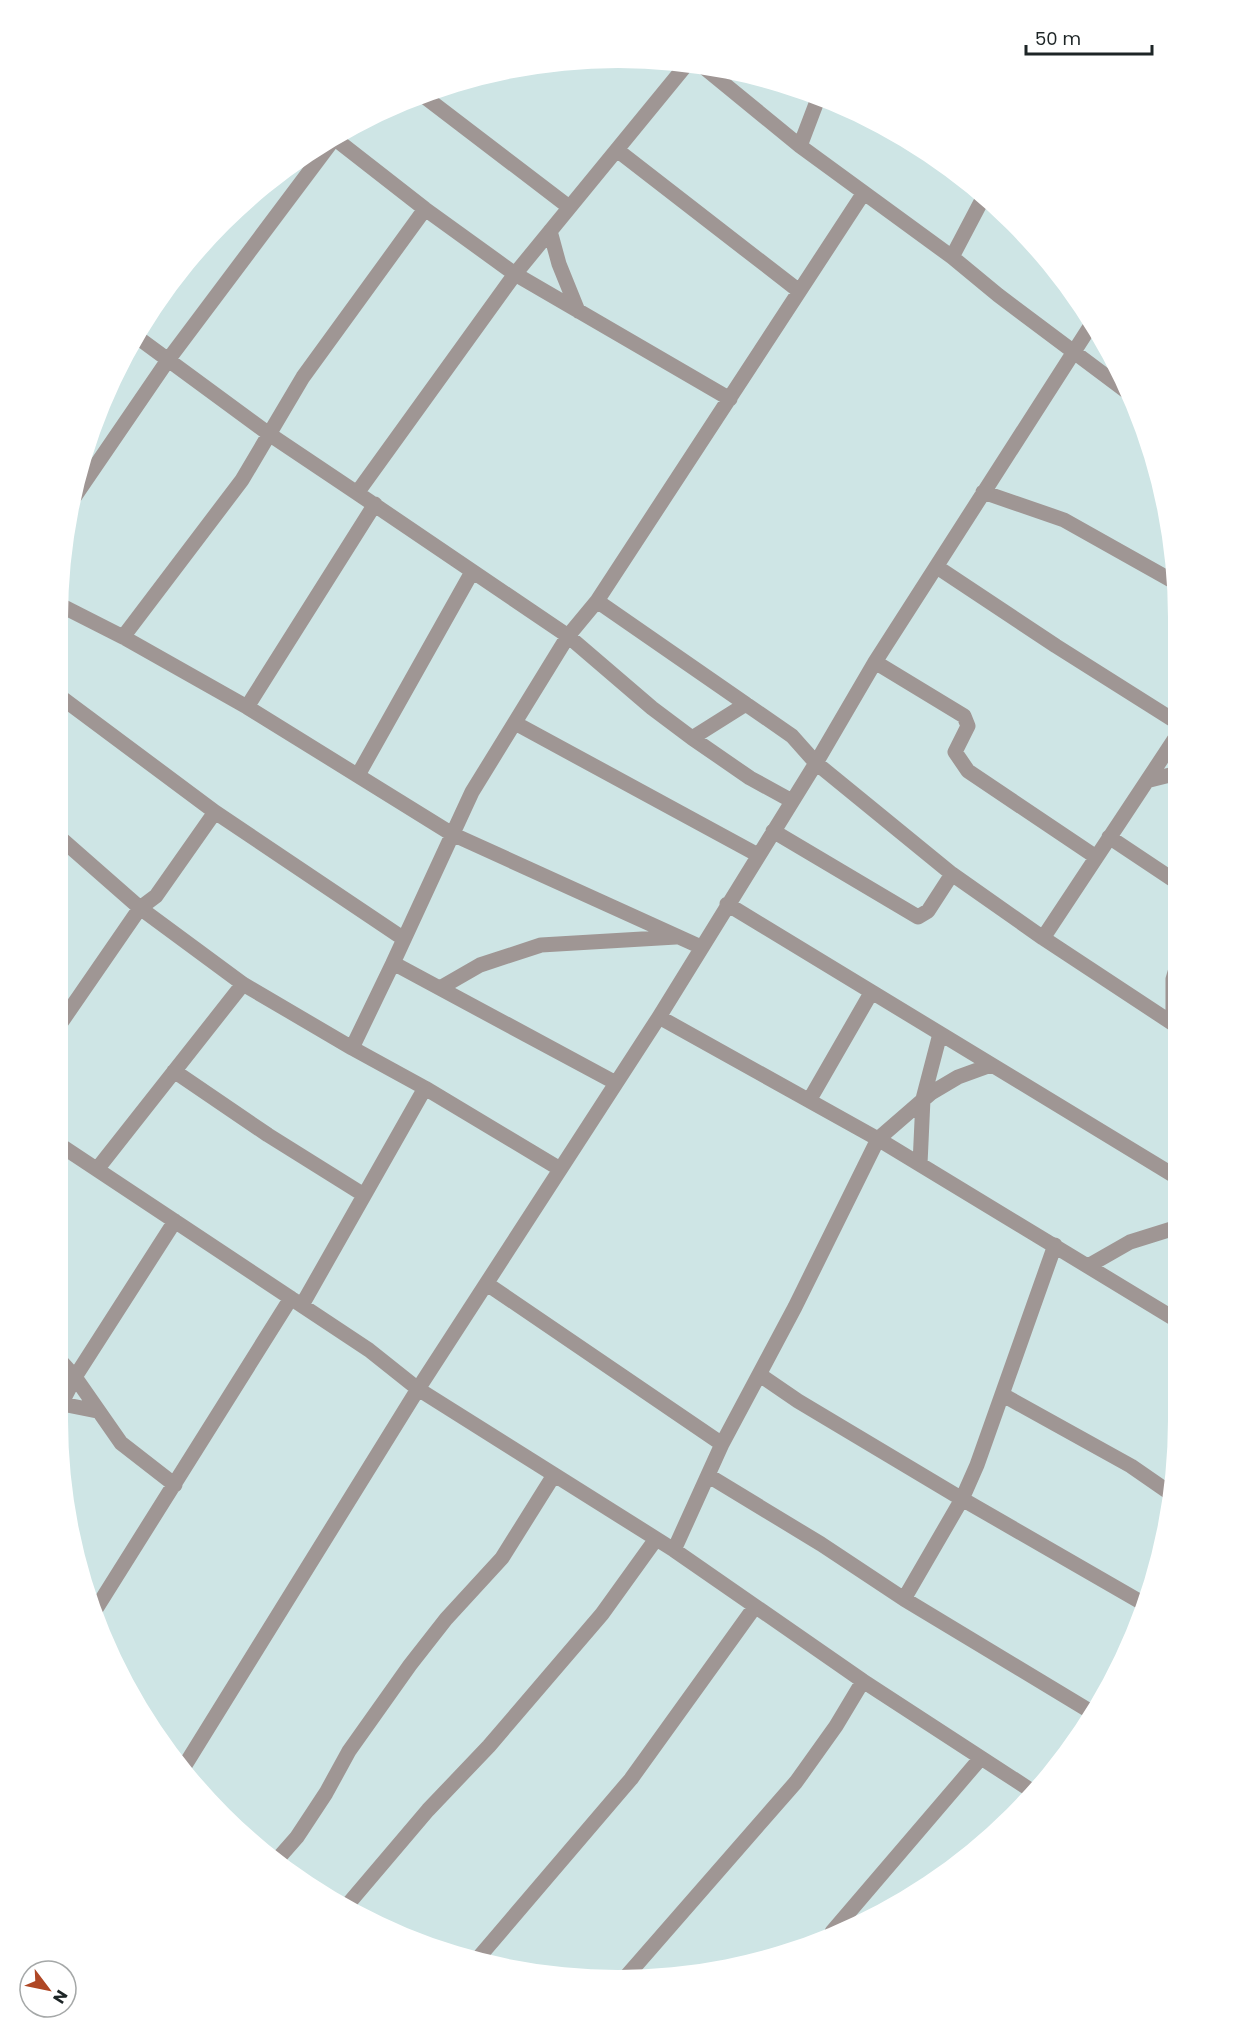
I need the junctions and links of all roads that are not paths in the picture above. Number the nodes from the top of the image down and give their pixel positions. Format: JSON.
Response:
{"nodes":[{"id":1,"x":681,"y":71,"type":"edge"},
{"id":2,"x":715,"y":76,"type":"edge"},
{"id":3,"x":430,"y":101,"type":"edge"},
{"id":4,"x":816,"y":104,"type":"edge"},
{"id":5,"x":341,"y":142,"type":"edge"},
{"id":6,"x":800,"y":146,"type":"junction"},
{"id":7,"x":617,"y":150,"type":"junction"},
{"id":8,"x":303,"y":166,"type":"edge"},
{"id":9,"x":863,"y":194,"type":"junction"},
{"id":10,"x":980,"y":203,"type":"edge"},
{"id":11,"x":569,"y":207,"type":"junction"},
{"id":12,"x":424,"y":209,"type":"junction"},
{"id":13,"x":550,"y":231,"type":"junction"},
{"id":14,"x":952,"y":257,"type":"junction"},
{"id":15,"x":515,"y":274,"type":"junction"},
{"id":16,"x":799,"y":291,"type":"junction"},
{"id":17,"x":578,"y":311,"type":"junction"},
{"id":18,"x":1087,"y":330,"type":"edge"},
{"id":19,"x":142,"y":341,"type":"edge"},
{"id":20,"x":1073,"y":350,"type":"junction"},
{"id":21,"x":168,"y":360,"type":"junction"},
{"id":22,"x":1116,"y":383,"type":"edge"},
{"id":23,"x":730,"y":399,"type":"junction"},
{"id":24,"x":269,"y":434,"type":"junction"},
{"id":25,"x":85,"y":482,"type":"edge"},
{"id":26,"x":357,"y":492,"type":"junction"},
{"id":27,"x":983,"y":492,"type":"junction"},
{"id":28,"x":375,"y":504,"type":"junction"},
{"id":29,"x":937,"y":567,"type":"junction"},
{"id":30,"x":472,"y":572,"type":"junction"},
{"id":31,"x":1167,"y":578,"type":"edge"},
{"id":32,"x":597,"y":601,"type":"junction"},
{"id":33,"x":68,"y":609,"type":"edge"},
{"id":34,"x":568,"y":636,"type":"junction"},
{"id":35,"x":123,"y":637,"type":"junction"},
{"id":36,"x":875,"y":663,"type":"junction"},
{"id":37,"x":68,"y":702,"type":"edge"},
{"id":38,"x":746,"y":704,"type":"junction"},
{"id":39,"x":247,"y":707,"type":"junction"},
{"id":40,"x":1168,"y":717,"type":"edge"},
{"id":41,"x":515,"y":723,"type":"junction"},
{"id":42,"x":692,"y":738,"type":"junction"},
{"id":43,"x":1168,"y":750,"type":"edge"},
{"id":44,"x":816,"y":763,"type":"junction"},
{"id":45,"x":358,"y":775,"type":"junction"},
{"id":46,"x":1168,"y":776,"type":"edge"},
{"id":47,"x":1150,"y":780,"type":"junction"},
{"id":48,"x":792,"y":801,"type":"junction"},
{"id":49,"x":215,"y":812,"type":"junction"},
{"id":50,"x":773,"y":831,"type":"junction"},
{"id":51,"x":452,"y":834,"type":"junction"},
{"id":52,"x":1109,"y":837,"type":"junction"},
{"id":53,"x":68,"y":846,"type":"edge"},
{"id":54,"x":758,"y":855,"type":"junction"},
{"id":55,"x":1096,"y":857,"type":"junction"},
{"id":56,"x":952,"y":874,"type":"junction"},
{"id":57,"x":1168,"y":877,"type":"edge"},
{"id":58,"x":727,"y":904,"type":"junction"},
{"id":59,"x":140,"y":908,"type":"junction"},
{"id":60,"x":681,"y":937,"type":"junction"},
{"id":61,"x":1043,"y":938,"type":"junction"},
{"id":62,"x":404,"y":939,"type":"junction"},
{"id":63,"x":701,"y":947,"type":"junction"},
{"id":64,"x":393,"y":963,"type":"junction"},
{"id":65,"x":243,"y":984,"type":"junction"},
{"id":66,"x":440,"y":988,"type":"junction"},
{"id":67,"x":871,"y":993,"type":"junction"},
{"id":68,"x":68,"y":1012,"type":"edge"},
{"id":69,"x":659,"y":1017,"type":"junction"},
{"id":70,"x":1168,"y":1020,"type":"edge"},
{"id":71,"x":940,"y":1034,"type":"junction"},
{"id":72,"x":352,"y":1048,"type":"junction"},
{"id":73,"x":991,"y":1065,"type":"junction"},
{"id":74,"x":174,"y":1071,"type":"junction"},
{"id":75,"x":616,"y":1083,"type":"junction"},
{"id":76,"x":425,"y":1088,"type":"junction"},
{"id":77,"x":810,"y":1099,"type":"junction"},
{"id":78,"x":923,"y":1099,"type":"junction"},
{"id":79,"x":878,"y":1139,"type":"junction"},
{"id":80,"x":68,"y":1150,"type":"edge"},
{"id":81,"x":920,"y":1164,"type":"junction"},
{"id":82,"x":98,"y":1168,"type":"junction"},
{"id":83,"x":560,"y":1169,"type":"junction"},
{"id":84,"x":1168,"y":1172,"type":"edge"},
{"id":85,"x":364,"y":1195,"type":"junction"},
{"id":86,"x":176,"y":1221,"type":"junction"},
{"id":87,"x":1168,"y":1230,"type":"edge"},
{"id":88,"x":1055,"y":1245,"type":"junction"},
{"id":89,"x":1088,"y":1266,"type":"junction"},
{"id":90,"x":487,"y":1284,"type":"junction"},
{"id":91,"x":296,"y":1301,"type":"junction"},
{"id":92,"x":1168,"y":1315,"type":"edge"},
{"id":93,"x":68,"y":1369,"type":"edge"},
{"id":94,"x":760,"y":1375,"type":"junction"},
{"id":95,"x":75,"y":1377,"type":"junction"},
{"id":96,"x":418,"y":1389,"type":"junction"},
{"id":97,"x":68,"y":1390,"type":"edge"},
{"id":98,"x":1003,"y":1395,"type":"junction"},
{"id":99,"x":68,"y":1407,"type":"edge"},
{"id":100,"x":97,"y":1411,"type":"junction"},
{"id":101,"x":722,"y":1444,"type":"junction"},
{"id":102,"x":554,"y":1475,"type":"junction"},
{"id":103,"x":709,"y":1476,"type":"junction"},
{"id":104,"x":175,"y":1485,"type":"junction"},
{"id":105,"x":1164,"y":1489,"type":"edge"},
{"id":106,"x":962,"y":1499,"type":"junction"},
{"id":107,"x":656,"y":1539,"type":"junction"},
{"id":108,"x":674,"y":1550,"type":"junction"},
{"id":109,"x":904,"y":1599,"type":"junction"},
{"id":110,"x":1138,"y":1600,"type":"edge"},
{"id":111,"x":100,"y":1603,"type":"edge"},
{"id":112,"x":754,"y":1608,"type":"junction"},
{"id":113,"x":863,"y":1681,"type":"junction"},
{"id":114,"x":1086,"y":1709,"type":"edge"},
{"id":115,"x":980,"y":1759,"type":"junction"},
{"id":116,"x":187,"y":1762,"type":"edge"},
{"id":117,"x":1027,"y":1788,"type":"edge"},
{"id":118,"x":281,"y":1855,"type":"edge"},
{"id":119,"x":352,"y":1901,"type":"edge"},
{"id":120,"x":840,"y":1923,"type":"edge"},
{"id":121,"x":483,"y":1953,"type":"edge"},
{"id":122,"x":633,"y":1969,"type":"edge"}],
"edges":[{"from":1,"to":7,"type":"street"},
{"from":2,"to":6,"type":"street"},
{"from":3,"to":11,"type":"street"},
{"from":4,"to":6,"type":"street"},
{"from":5,"to":12,"type":"street"},
{"from":6,"to":9,"type":"street"},
{"from":7,"to":11,"type":"street"},
{"from":7,"to":16,"type":"street"},
{"from":8,"to":21,"type":"street"},
{"from":9,"to":14,"type":"street"},
{"from":9,"to":16,"type":"street"},
{"from":10,"to":14,"type":"street"},
{"from":11,"to":13,"type":"street"},
{"from":12,"to":15,"type":"street"},
{"from":12,"to":24,"type":"street"},
{"from":13,"to":15,"type":"street"},
{"from":13,"to":17,"type":"street"},
{"from":14,"to":20,"type":"street"},
{"from":15,"to":17,"type":"street"},
{"from":15,"to":26,"type":"street"},
{"from":16,"to":23,"type":"street"},
{"from":17,"to":23,"type":"street"},
{"from":18,"to":20,"type":"street"},
{"from":19,"to":21,"type":"street"},
{"from":20,"to":22,"type":"street"},
{"from":20,"to":27,"type":"street"},
{"from":21,"to":24,"type":"street"},
{"from":21,"to":25,"type":"street"},
{"from":23,"to":32,"type":"street"},
{"from":24,"to":26,"type":"street"},
{"from":24,"to":35,"type":"street"},
{"from":26,"to":28,"type":"street"},
{"from":27,"to":29,"type":"street"},
{"from":27,"to":31,"type":"street"},
{"from":28,"to":30,"type":"street"},
{"from":28,"to":39,"type":"street"},
{"from":29,"to":36,"type":"street"},
{"from":29,"to":40,"type":"street"},
{"from":30,"to":34,"type":"street"},
{"from":30,"to":45,"type":"street"},
{"from":32,"to":34,"type":"street"},
{"from":32,"to":38,"type":"street"},
{"from":33,"to":35,"type":"street"},
{"from":34,"to":41,"type":"street"},
{"from":34,"to":42,"type":"street"},
{"from":35,"to":39,"type":"street"},
{"from":36,"to":44,"type":"street"},
{"from":36,"to":55,"type":"street"},
{"from":37,"to":49,"type":"street"},
{"from":38,"to":42,"type":"street"},
{"from":38,"to":44,"type":"street"},
{"from":39,"to":45,"type":"street"},
{"from":41,"to":51,"type":"street"},
{"from":41,"to":54,"type":"street"},
{"from":42,"to":48,"type":"street"},
{"from":43,"to":47,"type":"street"},
{"from":44,"to":48,"type":"street"},
{"from":44,"to":56,"type":"street"},
{"from":45,"to":51,"type":"street"},
{"from":46,"to":47,"type":"street"},
{"from":47,"to":52,"type":"street"},
{"from":48,"to":50,"type":"street"},
{"from":49,"to":59,"type":"street"},
{"from":49,"to":62,"type":"street"},
{"from":50,"to":54,"type":"street"},
{"from":50,"to":56,"type":"street"},
{"from":51,"to":60,"type":"street"},
{"from":51,"to":62,"type":"street"},
{"from":52,"to":55,"type":"street"},
{"from":52,"to":57,"type":"street"},
{"from":53,"to":59,"type":"street"},
{"from":54,"to":58,"type":"street"},
{"from":55,"to":61,"type":"street"},
{"from":56,"to":61,"type":"street"},
{"from":58,"to":63,"type":"street"},
{"from":58,"to":67,"type":"street"},
{"from":59,"to":65,"type":"street"},
{"from":59,"to":68,"type":"street"},
{"from":60,"to":63,"type":"street"},
{"from":60,"to":66,"type":"street"},
{"from":61,"to":70,"type":"street"},
{"from":62,"to":64,"type":"street"},
{"from":63,"to":69,"type":"street"},
{"from":64,"to":66,"type":"street"},
{"from":64,"to":72,"type":"street"},
{"from":65,"to":72,"type":"street"},
{"from":65,"to":74,"type":"street"},
{"from":66,"to":75,"type":"street"},
{"from":67,"to":71,"type":"street"},
{"from":67,"to":77,"type":"street"},
{"from":69,"to":75,"type":"street"},
{"from":69,"to":77,"type":"street"},
{"from":71,"to":73,"type":"street"},
{"from":71,"to":78,"type":"street"},
{"from":72,"to":76,"type":"street"},
{"from":73,"to":78,"type":"street"},
{"from":73,"to":84,"type":"street"},
{"from":74,"to":82,"type":"street"},
{"from":74,"to":85,"type":"street"},
{"from":75,"to":83,"type":"street"},
{"from":76,"to":83,"type":"street"},
{"from":76,"to":85,"type":"street"},
{"from":77,"to":79,"type":"street"},
{"from":78,"to":79,"type":"street"},
{"from":78,"to":81,"type":"street"},
{"from":79,"to":81,"type":"street"},
{"from":79,"to":94,"type":"street"},
{"from":80,"to":82,"type":"street"},
{"from":81,"to":88,"type":"street"},
{"from":82,"to":86,"type":"street"},
{"from":83,"to":90,"type":"street"},
{"from":85,"to":91,"type":"street"},
{"from":86,"to":91,"type":"street"},
{"from":86,"to":95,"type":"street"},
{"from":87,"to":89,"type":"street"},
{"from":88,"to":89,"type":"street"},
{"from":88,"to":98,"type":"street"},
{"from":89,"to":92,"type":"street"},
{"from":90,"to":96,"type":"street"},
{"from":90,"to":101,"type":"street"},
{"from":91,"to":96,"type":"street"},
{"from":91,"to":104,"type":"street"},
{"from":93,"to":95,"type":"street"},
{"from":94,"to":101,"type":"street"},
{"from":94,"to":106,"type":"street"},
{"from":95,"to":97,"type":"street"},
{"from":95,"to":100,"type":"street"},
{"from":96,"to":102,"type":"street"},
{"from":96,"to":116,"type":"street"},
{"from":98,"to":105,"type":"street"},
{"from":98,"to":106,"type":"street"},
{"from":99,"to":100,"type":"street"},
{"from":100,"to":104,"type":"street"},
{"from":101,"to":103,"type":"street"},
{"from":102,"to":107,"type":"street"},
{"from":102,"to":118,"type":"street"},
{"from":103,"to":108,"type":"street"},
{"from":103,"to":109,"type":"street"},
{"from":104,"to":111,"type":"street"},
{"from":106,"to":109,"type":"street"},
{"from":106,"to":110,"type":"street"},
{"from":107,"to":108,"type":"street"},
{"from":107,"to":119,"type":"street"},
{"from":108,"to":112,"type":"street"},
{"from":109,"to":114,"type":"street"},
{"from":112,"to":113,"type":"street"},
{"from":112,"to":121,"type":"street"},
{"from":113,"to":115,"type":"street"},
{"from":113,"to":122,"type":"street"},
{"from":115,"to":117,"type":"street"},
{"from":115,"to":120,"type":"street"}]}
